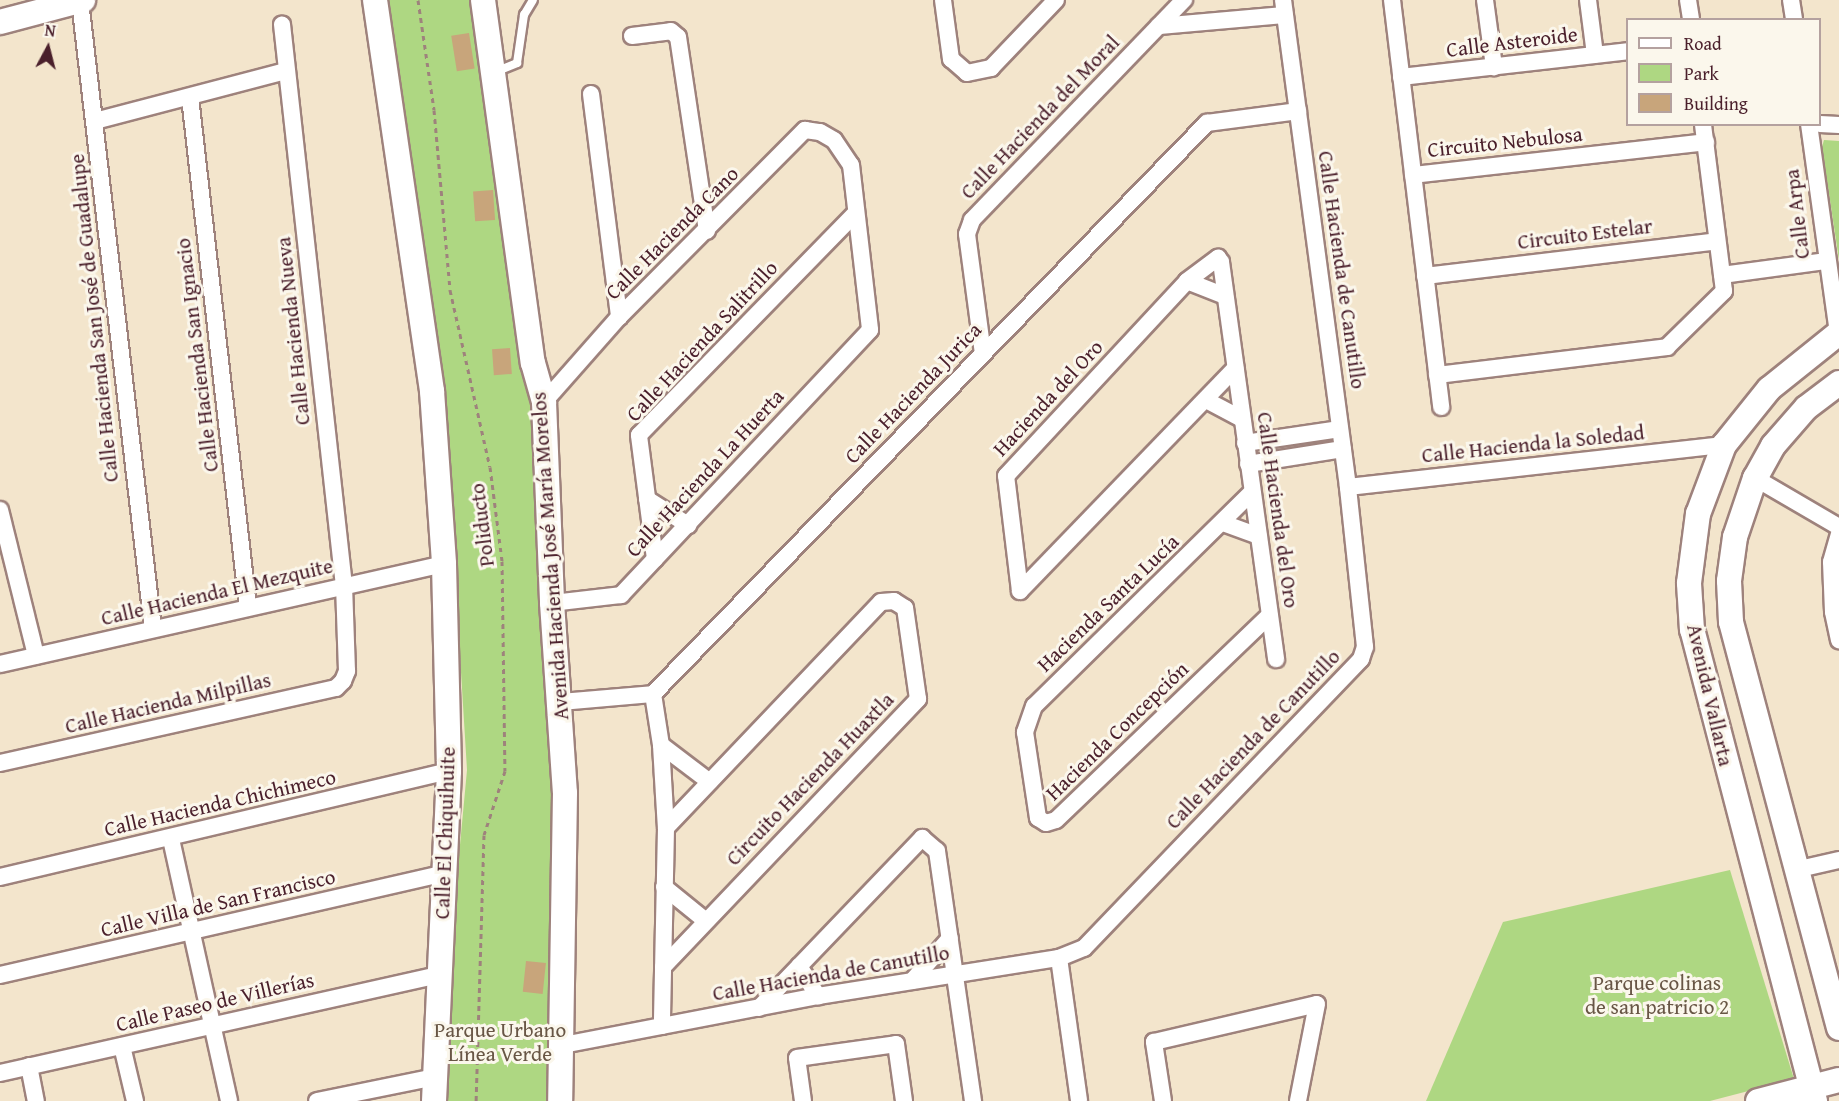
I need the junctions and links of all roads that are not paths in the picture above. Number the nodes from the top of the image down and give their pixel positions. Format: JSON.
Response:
{"nodes":[{"id":1,"x":82,"y":0,"type":"edge"},
{"id":2,"x":375,"y":0,"type":"edge"},
{"id":3,"x":483,"y":0,"type":"edge"},
{"id":4,"x":534,"y":0,"type":"edge"},
{"id":5,"x":943,"y":0,"type":"edge"},
{"id":6,"x":1056,"y":0,"type":"edge"},
{"id":7,"x":1184,"y":0,"type":"edge"},
{"id":8,"x":1392,"y":0,"type":"edge"},
{"id":9,"x":1485,"y":0,"type":"edge"},
{"id":10,"x":1588,"y":0,"type":"edge"},
{"id":11,"x":1688,"y":0,"type":"edge"},
{"id":12,"x":1791,"y":0,"type":"edge"},
{"id":13,"x":1284,"y":7,"type":"edge"},
{"id":14,"x":1690,"y":18,"type":"edge"},
{"id":15,"x":1794,"y":18,"type":"edge"},
{"id":16,"x":0,"y":22,"type":"edge"},
{"id":17,"x":282,"y":24,"type":"dead end"},
{"id":18,"x":1159,"y":26,"type":"junction"},
{"id":19,"x":632,"y":36,"type":"dead end"},
{"id":20,"x":1626,"y":51,"type":"edge"},
{"id":21,"x":1595,"y":55,"type":"junction"},
{"id":22,"x":1494,"y":67,"type":"junction"},
{"id":23,"x":286,"y":71,"type":"junction"},
{"id":24,"x":491,"y":74,"type":"junction"},
{"id":25,"x":1401,"y":77,"type":"junction"},
{"id":26,"x":591,"y":94,"type":"dead end"},
{"id":27,"x":190,"y":97,"type":"junction"},
{"id":28,"x":1298,"y":111,"type":"junction"},
{"id":29,"x":95,"y":121,"type":"junction"},
{"id":30,"x":1821,"y":124,"type":"edge"},
{"id":31,"x":1839,"y":125,"type":"edge"},
{"id":32,"x":1703,"y":126,"type":"edge"},
{"id":33,"x":1809,"y":126,"type":"edge"},
{"id":34,"x":1706,"y":142,"type":"junction"},
{"id":35,"x":1413,"y":175,"type":"junction"},
{"id":36,"x":856,"y":213,"type":"junction"},
{"id":37,"x":707,"y":231,"type":"junction"},
{"id":38,"x":1717,"y":241,"type":"junction"},
{"id":39,"x":1825,"y":261,"type":"junction"},
{"id":40,"x":1722,"y":275,"type":"junction"},
{"id":41,"x":1425,"y":276,"type":"junction"},
{"id":42,"x":1187,"y":281,"type":"junction"},
{"id":43,"x":1225,"y":296,"type":"junction"},
{"id":44,"x":619,"y":317,"type":"junction"},
{"id":45,"x":1838,"y":336,"type":"edge"},
{"id":46,"x":983,"y":354,"type":"junction"},
{"id":47,"x":533,"y":363,"type":"junction"},
{"id":48,"x":1235,"y":368,"type":"junction"},
{"id":49,"x":571,"y":369,"type":"junction"},
{"id":50,"x":1437,"y":375,"type":"junction"},
{"id":51,"x":1839,"y":383,"type":"edge"},
{"id":52,"x":1206,"y":400,"type":"junction"},
{"id":53,"x":543,"y":402,"type":"junction"},
{"id":54,"x":1441,"y":407,"type":"dead end"},
{"id":55,"x":1242,"y":419,"type":"junction"},
{"id":56,"x":1340,"y":429,"type":"junction"},
{"id":57,"x":1245,"y":443,"type":"junction"},
{"id":58,"x":1724,"y":445,"type":"junction"},
{"id":59,"x":1343,"y":449,"type":"junction"},
{"id":60,"x":1248,"y":464,"type":"junction"},
{"id":61,"x":1755,"y":478,"type":"junction"},
{"id":62,"x":1348,"y":487,"type":"junction"},
{"id":63,"x":1252,"y":492,"type":"junction"},
{"id":64,"x":647,"y":499,"type":"junction"},
{"id":65,"x":0,"y":510,"type":"edge"},
{"id":66,"x":1223,"y":523,"type":"junction"},
{"id":67,"x":688,"y":525,"type":"junction"},
{"id":68,"x":1839,"y":527,"type":"edge"},
{"id":69,"x":1839,"y":534,"type":"edge"},
{"id":70,"x":1259,"y":536,"type":"junction"},
{"id":71,"x":655,"y":559,"type":"junction"},
{"id":72,"x":1835,"y":561,"type":"edge"},
{"id":73,"x":444,"y":564,"type":"junction"},
{"id":74,"x":344,"y":586,"type":"junction"},
{"id":75,"x":552,"y":603,"type":"junction"},
{"id":76,"x":248,"y":608,"type":"junction"},
{"id":77,"x":1270,"y":615,"type":"junction"},
{"id":78,"x":153,"y":629,"type":"junction"},
{"id":79,"x":1839,"y":640,"type":"edge"},
{"id":80,"x":36,"y":656,"type":"junction"},
{"id":81,"x":1276,"y":658,"type":"dead end"},
{"id":82,"x":0,"y":664,"type":"edge"},
{"id":83,"x":344,"y":681,"type":"joint"},
{"id":84,"x":653,"y":694,"type":"junction"},
{"id":85,"x":560,"y":702,"type":"junction"},
{"id":86,"x":1027,"y":718,"type":"joint"},
{"id":87,"x":661,"y":745,"type":"junction"},
{"id":88,"x":0,"y":763,"type":"edge"},
{"id":89,"x":449,"y":771,"type":"junction"},
{"id":90,"x":710,"y":782,"type":"junction"},
{"id":91,"x":1783,"y":823,"type":"junction"},
{"id":92,"x":666,"y":828,"type":"junction"},
{"id":93,"x":1744,"y":833,"type":"junction"},
{"id":94,"x":171,"y":839,"type":"junction"},
{"id":95,"x":1839,"y":860,"type":"edge"},
{"id":96,"x":1795,"y":870,"type":"junction"},
{"id":97,"x":445,"y":873,"type":"junction"},
{"id":98,"x":0,"y":877,"type":"edge"},
{"id":99,"x":664,"y":887,"type":"junction"},
{"id":100,"x":706,"y":921,"type":"junction"},
{"id":101,"x":192,"y":932,"type":"junction"},
{"id":102,"x":950,"y":938,"type":"junction"},
{"id":103,"x":1059,"y":958,"type":"junction"},
{"id":104,"x":799,"y":966,"type":"junction"},
{"id":105,"x":663,"y":967,"type":"junction"},
{"id":106,"x":955,"y":973,"type":"junction"},
{"id":107,"x":0,"y":975,"type":"edge"},
{"id":108,"x":440,"y":975,"type":"junction"},
{"id":109,"x":912,"y":981,"type":"junction"},
{"id":110,"x":818,"y":996,"type":"junction"},
{"id":111,"x":759,"y":1008,"type":"junction"},
{"id":112,"x":213,"y":1026,"type":"junction"},
{"id":113,"x":662,"y":1026,"type":"junction"},
{"id":114,"x":1839,"y":1028,"type":"edge"},
{"id":115,"x":563,"y":1045,"type":"junction"},
{"id":116,"x":122,"y":1046,"type":"junction"},
{"id":117,"x":28,"y":1066,"type":"junction"},
{"id":118,"x":0,"y":1073,"type":"edge"},
{"id":119,"x":435,"y":1077,"type":"junction"},
{"id":120,"x":1839,"y":1080,"type":"edge"},
{"id":121,"x":1813,"y":1094,"type":"edge"},
{"id":122,"x":36,"y":1101,"type":"edge"},
{"id":123,"x":135,"y":1101,"type":"edge"},
{"id":124,"x":229,"y":1101,"type":"edge"},
{"id":125,"x":317,"y":1101,"type":"edge"},
{"id":126,"x":434,"y":1101,"type":"edge"},
{"id":127,"x":560,"y":1101,"type":"edge"},
{"id":128,"x":803,"y":1101,"type":"edge"},
{"id":129,"x":904,"y":1101,"type":"edge"},
{"id":130,"x":973,"y":1101,"type":"edge"},
{"id":131,"x":1079,"y":1101,"type":"edge"},
{"id":132,"x":1163,"y":1101,"type":"edge"},
{"id":133,"x":1299,"y":1101,"type":"edge"},
{"id":134,"x":1758,"y":1101,"type":"edge"}],
"edges":[{"from":1,"to":16,"type":"main road"},
{"from":1,"to":29,"type":"street","name":"Calle Hacienda San José de Guadalupe"},
{"from":2,"to":73,"type":"main road"},
{"from":3,"to":24,"type":"main road","name":"Avenida Hacienda José María Morelos"},
{"from":4,"to":24,"type":"lane"},
{"from":5,"to":6,"type":"street"},
{"from":7,"to":18,"type":"street","name":"Calle Hacienda del Moral"},
{"from":8,"to":25,"type":"street","name":"Circuito Nebulosa"},
{"from":9,"to":22,"type":"street"},
{"from":10,"to":21,"type":"street"},
{"from":11,"to":14,"type":"street"},
{"from":12,"to":15,"type":"street"},
{"from":13,"to":18,"type":"street"},
{"from":13,"to":28,"type":"street","name":"Calle Hacienda de Canutillo"},
{"from":17,"to":23,"type":"street","name":"Calle Hacienda Nueva"},
{"from":18,"to":46,"type":"street","name":"Calle Hacienda del Moral"},
{"from":19,"to":37,"type":"street"},
{"from":20,"to":21,"type":"street","name":"Calle Asteroide"},
{"from":21,"to":22,"type":"street","name":"Calle Asteroide"},
{"from":22,"to":25,"type":"street","name":"Calle Asteroide"},
{"from":23,"to":27,"type":"street"},
{"from":23,"to":74,"type":"street","name":"Calle Hacienda Nueva"},
{"from":24,"to":47,"type":"main road","name":"Avenida Hacienda José María Morelos"},
{"from":25,"to":35,"type":"street","name":"Circuito Nebulosa"},
{"from":26,"to":44,"type":"street"},
{"from":27,"to":29,"type":"street"},
{"from":27,"to":76,"type":"street","name":"Calle Hacienda San Ignacio"},
{"from":28,"to":46,"type":"street","name":"Calle Hacienda Jurica"},
{"from":28,"to":56,"type":"street","name":"Calle Hacienda de Canutillo"},
{"from":29,"to":78,"type":"street","name":"Calle Hacienda San José de Guadalupe"},
{"from":30,"to":31,"type":"street"},
{"from":32,"to":34,"type":"street"},
{"from":33,"to":39,"type":"street","name":"Calle Arpa"},
{"from":34,"to":35,"type":"street","name":"Circuito Nebulosa"},
{"from":34,"to":38,"type":"street"},
{"from":35,"to":41,"type":"street"},
{"from":36,"to":37,"type":"street","name":"Calle Hacienda Cano"},
{"from":36,"to":64,"type":"street","name":"Calle Hacienda Salitrillo"},
{"from":36,"to":67,"type":"street","name":"Calle Hacienda La Huerta"},
{"from":37,"to":44,"type":"street","name":"Calle Hacienda Cano"},
{"from":38,"to":40,"type":"street"},
{"from":38,"to":41,"type":"street","name":"Circuito Estelar"},
{"from":39,"to":40,"type":"street"},
{"from":39,"to":45,"type":"street","name":"Calle Arpa"},
{"from":40,"to":50,"type":"street"},
{"from":41,"to":50,"type":"street"},
{"from":42,"to":43,"type":"street"},
{"from":42,"to":43,"type":"street","name":"Hacienda del Oro"},
{"from":42,"to":52,"type":"street","name":"Hacienda del Oro"},
{"from":43,"to":48,"type":"street","name":"Hacienda del Oro"},
{"from":44,"to":49,"type":"street","name":"Calle Hacienda Cano"},
{"from":45,"to":58,"type":"main road","name":"Avenida Vallarta"},
{"from":46,"to":84,"type":"street","name":"Calle Hacienda Jurica"},
{"from":47,"to":49,"type":"street"},
{"from":47,"to":53,"type":"main road","name":"Avenida Hacienda José María Morelos"},
{"from":48,"to":52,"type":"street","name":"Hacienda del Oro"},
{"from":48,"to":55,"type":"street","name":"Calle Hacienda del Oro"},
{"from":49,"to":53,"type":"street","name":"Calle Hacienda Cano"},
{"from":50,"to":54,"type":"street"},
{"from":51,"to":61,"type":"main road","name":"Avenida Vallarta"},
{"from":52,"to":55,"type":"street"},
{"from":53,"to":75,"type":"main road","name":"Avenida Hacienda José María Morelos"},
{"from":55,"to":57,"type":"street","name":"Calle Hacienda del Oro"},
{"from":56,"to":57,"type":"street"},
{"from":56,"to":59,"type":"street","name":"Calle Hacienda de Canutillo"},
{"from":57,"to":60,"type":"street","name":"Calle Hacienda del Oro"},
{"from":58,"to":62,"type":"street","name":"Calle Hacienda la Soledad"},
{"from":58,"to":93,"type":"main road","name":"Avenida Vallarta"},
{"from":59,"to":60,"type":"street"},
{"from":59,"to":62,"type":"street","name":"Calle Hacienda de Canutillo"},
{"from":60,"to":63,"type":"street","name":"Calle Hacienda del Oro"},
{"from":61,"to":68,"type":"street"},
{"from":61,"to":91,"type":"main road","name":"Avenida Vallarta"},
{"from":62,"to":103,"type":"street","name":"Calle Hacienda de Canutillo"},
{"from":63,"to":66,"type":"street","name":"Hacienda Santa Lucía"},
{"from":63,"to":70,"type":"street","name":"Calle Hacienda del Oro"},
{"from":64,"to":67,"type":"street"},
{"from":64,"to":71,"type":"street","name":"Calle Hacienda Salitrillo"},
{"from":65,"to":80,"type":"street"},
{"from":66,"to":70,"type":"street"},
{"from":66,"to":86,"type":"street","name":"Hacienda Santa Lucía"},
{"from":67,"to":71,"type":"street","name":"Calle Hacienda La Huerta"},
{"from":69,"to":72,"type":"street"},
{"from":70,"to":77,"type":"street","name":"Calle Hacienda del Oro"},
{"from":71,"to":75,"type":"street","name":"Calle Hacienda La Huerta"},
{"from":72,"to":79,"type":"street"},
{"from":73,"to":74,"type":"street","name":"Calle Hacienda El Mezquite"},
{"from":73,"to":89,"type":"main road","name":"Calle El Chiquihuite"},
{"from":74,"to":76,"type":"street","name":"Calle Hacienda El Mezquite"},
{"from":74,"to":83,"type":"street","name":"Calle Hacienda Nueva"},
{"from":75,"to":85,"type":"main road","name":"Avenida Hacienda José María Morelos"},
{"from":76,"to":78,"type":"street","name":"Calle Hacienda El Mezquite"},
{"from":77,"to":81,"type":"street","name":"Calle Hacienda del Oro"},
{"from":77,"to":86,"type":"street","name":"Hacienda Concepción"},
{"from":78,"to":80,"type":"street","name":"Calle Hacienda El Mezquite"},
{"from":80,"to":82,"type":"street","name":"Calle Hacienda El Mezquite"},
{"from":83,"to":88,"type":"street","name":"Calle Hacienda Milpillas"},
{"from":84,"to":85,"type":"street"},
{"from":84,"to":87,"type":"street"},
{"from":85,"to":115,"type":"main road","name":"Avenida Hacienda José María Morelos"},
{"from":87,"to":90,"type":"street"},
{"from":87,"to":92,"type":"street"},
{"from":89,"to":94,"type":"street","name":"Calle Hacienda Chichimeco"},
{"from":89,"to":97,"type":"main road","name":"Calle El Chiquihuite"},
{"from":90,"to":92,"type":"street","name":"Circuito Hacienda Huaxtla"},
{"from":90,"to":100,"type":"street","name":"Circuito Hacienda Huaxtla"},
{"from":91,"to":93,"type":"main road"},
{"from":91,"to":96,"type":"main road","name":"Avenida Vallarta"},
{"from":92,"to":99,"type":"street"},
{"from":93,"to":121,"type":"main road","name":"Avenida Vallarta"},
{"from":94,"to":98,"type":"street","name":"Calle Hacienda Chichimeco"},
{"from":94,"to":101,"type":"street"},
{"from":95,"to":96,"type":"street"},
{"from":96,"to":114,"type":"main road","name":"Avenida Vallarta"},
{"from":97,"to":101,"type":"street","name":"Calle Villa de San Francisco"},
{"from":97,"to":108,"type":"main road","name":"Calle El Chiquihuite"},
{"from":99,"to":100,"type":"street"},
{"from":99,"to":105,"type":"street"},
{"from":100,"to":105,"type":"street","name":"Circuito Hacienda Huaxtla"},
{"from":101,"to":107,"type":"street","name":"Calle Villa de San Francisco"},
{"from":101,"to":112,"type":"street"},
{"from":102,"to":104,"type":"street"},
{"from":102,"to":106,"type":"street"},
{"from":102,"to":109,"type":"street"},
{"from":103,"to":106,"type":"street","name":"Calle Hacienda de Canutillo"},
{"from":103,"to":131,"type":"street"},
{"from":104,"to":110,"type":"street"},
{"from":104,"to":111,"type":"street"},
{"from":105,"to":113,"type":"street"},
{"from":106,"to":109,"type":"street","name":"Calle Hacienda de Canutillo"},
{"from":106,"to":130,"type":"street"},
{"from":108,"to":112,"type":"street","name":"Calle Paseo de Villerías"},
{"from":108,"to":119,"type":"main road","name":"Calle El Chiquihuite"},
{"from":109,"to":110,"type":"street","name":"Calle Hacienda de Canutillo"},
{"from":110,"to":111,"type":"street","name":"Calle Hacienda de Canutillo"},
{"from":111,"to":113,"type":"street","name":"Calle Hacienda de Canutillo"},
{"from":112,"to":116,"type":"street","name":"Calle Paseo de Villerías"},
{"from":112,"to":124,"type":"street"},
{"from":113,"to":115,"type":"street","name":"Calle Hacienda de Canutillo"},
{"from":115,"to":127,"type":"main road","name":"Avenida Hacienda José María Morelos"},
{"from":116,"to":117,"type":"street","name":"Calle Paseo de Villerías"},
{"from":116,"to":123,"type":"street"},
{"from":117,"to":118,"type":"street","name":"Calle Paseo de Villerías"},
{"from":117,"to":122,"type":"street"},
{"from":119,"to":125,"type":"street"},
{"from":119,"to":126,"type":"main road","name":"Calle El Chiquihuite"},
{"from":120,"to":121,"type":"main road"},
{"from":121,"to":134,"type":"main road"},
{"from":128,"to":129,"type":"street"},
{"from":132,"to":133,"type":"street"}]}
